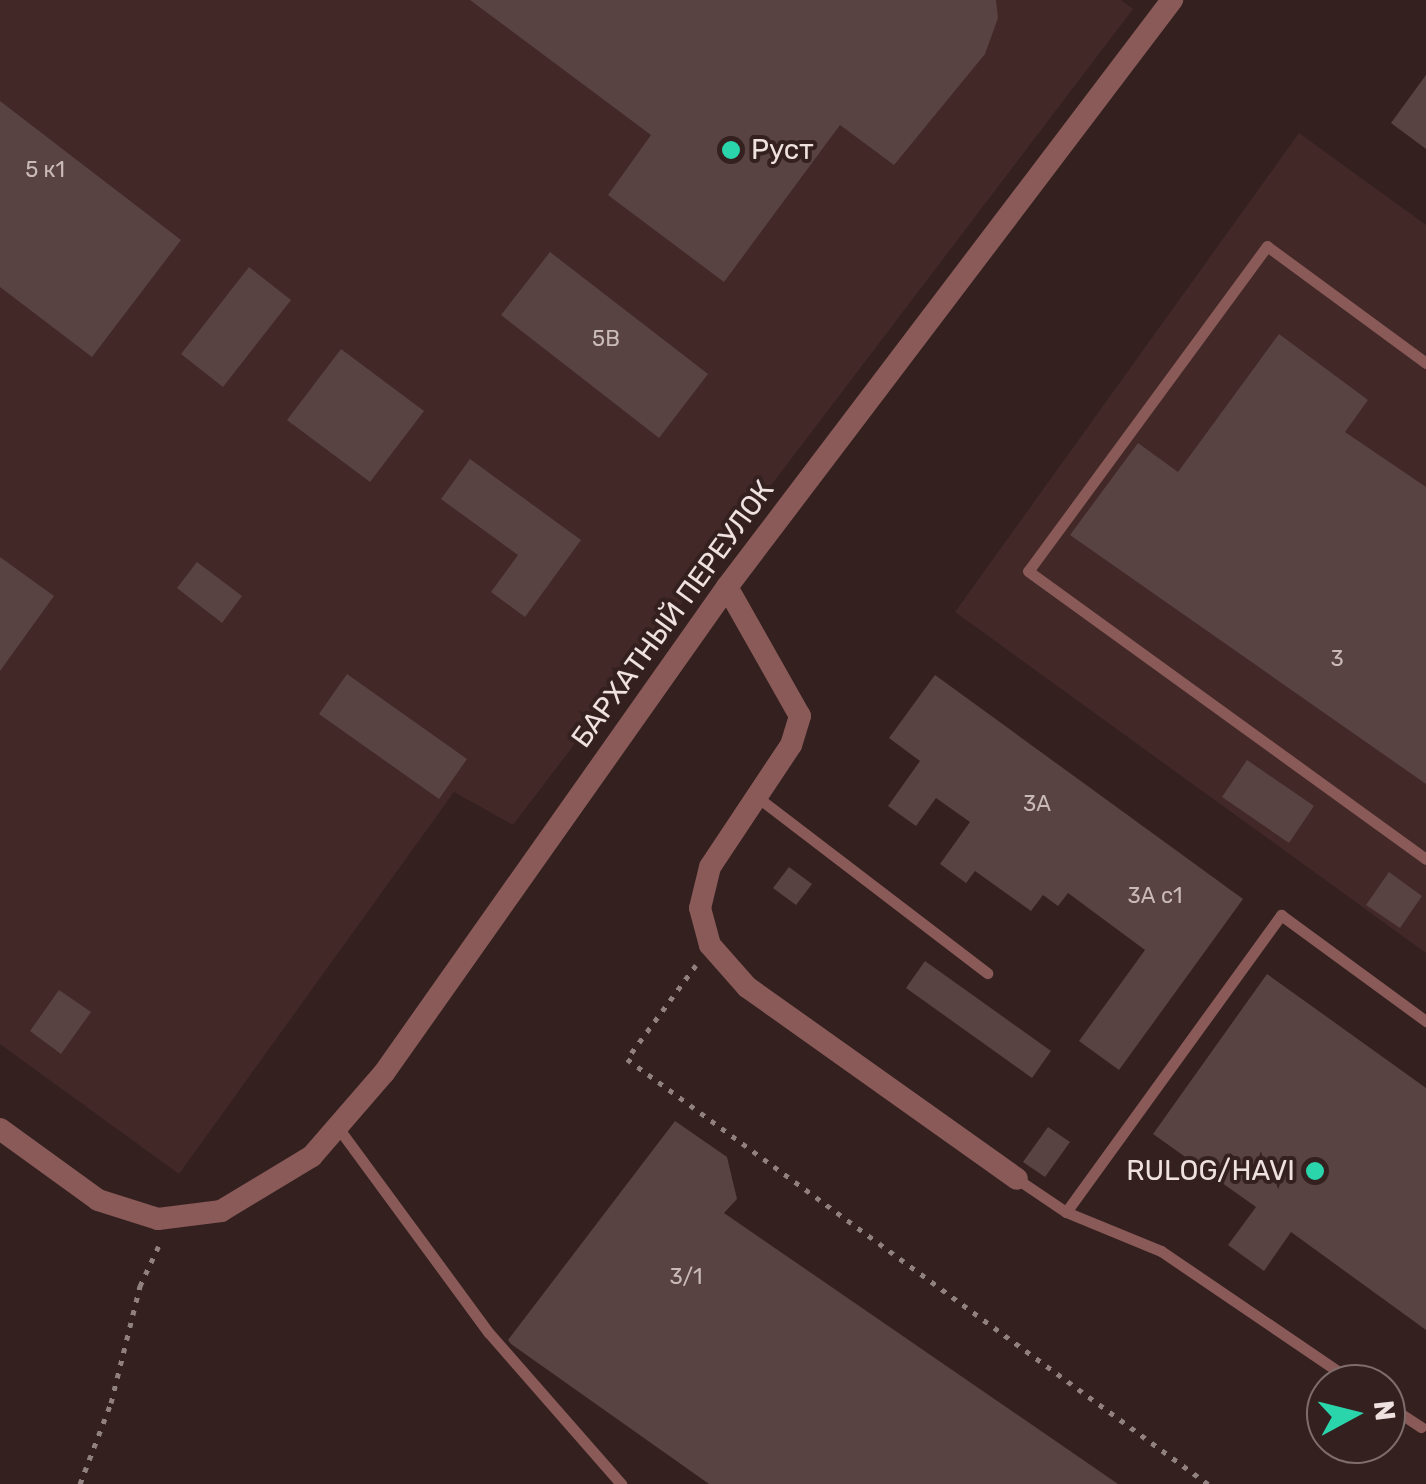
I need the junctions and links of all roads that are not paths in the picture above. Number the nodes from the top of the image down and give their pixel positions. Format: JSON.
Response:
{"nodes":[{"id":1,"x":1172,"y":0,"type":"edge"},
{"id":2,"x":1426,"y":363,"type":"edge"},
{"id":3,"x":727,"y":587,"type":"junction"},
{"id":4,"x":757,"y":797,"type":"junction"},
{"id":5,"x":1426,"y":859,"type":"edge"},
{"id":6,"x":987,"y":973,"type":"dead end"},
{"id":7,"x":1426,"y":1022,"type":"edge"},
{"id":8,"x":340,"y":1129,"type":"junction"},
{"id":9,"x":0,"y":1130,"type":"edge"},
{"id":10,"x":1018,"y":1179,"type":"joint"},
{"id":11,"x":1066,"y":1212,"type":"junction"},
{"id":12,"x":1328,"y":1364,"type":"edge"},
{"id":13,"x":1406,"y":1418,"type":"edge"},
{"id":14,"x":1421,"y":1428,"type":"dead end"},
{"id":15,"x":621,"y":1484,"type":"edge"}],
"edges":[{"from":1,"to":3,"type":"street","name":"БАРХАТНЫЙ ПЕРЕУЛОК"},
{"from":2,"to":5,"type":"lane"},
{"from":3,"to":4,"type":"street"},
{"from":3,"to":8,"type":"street","name":"БАРХАТНЫЙ ПЕРЕУЛОК"},
{"from":4,"to":6,"type":"lane"},
{"from":4,"to":10,"type":"street"},
{"from":7,"to":11,"type":"lane"},
{"from":8,"to":9,"type":"street","name":"БАРХАТНЫЙ ПЕРЕУЛОК"},
{"from":8,"to":15,"type":"lane"},
{"from":10,"to":11,"type":"lane"},
{"from":11,"to":12,"type":"lane"},
{"from":13,"to":14,"type":"lane"}]}
